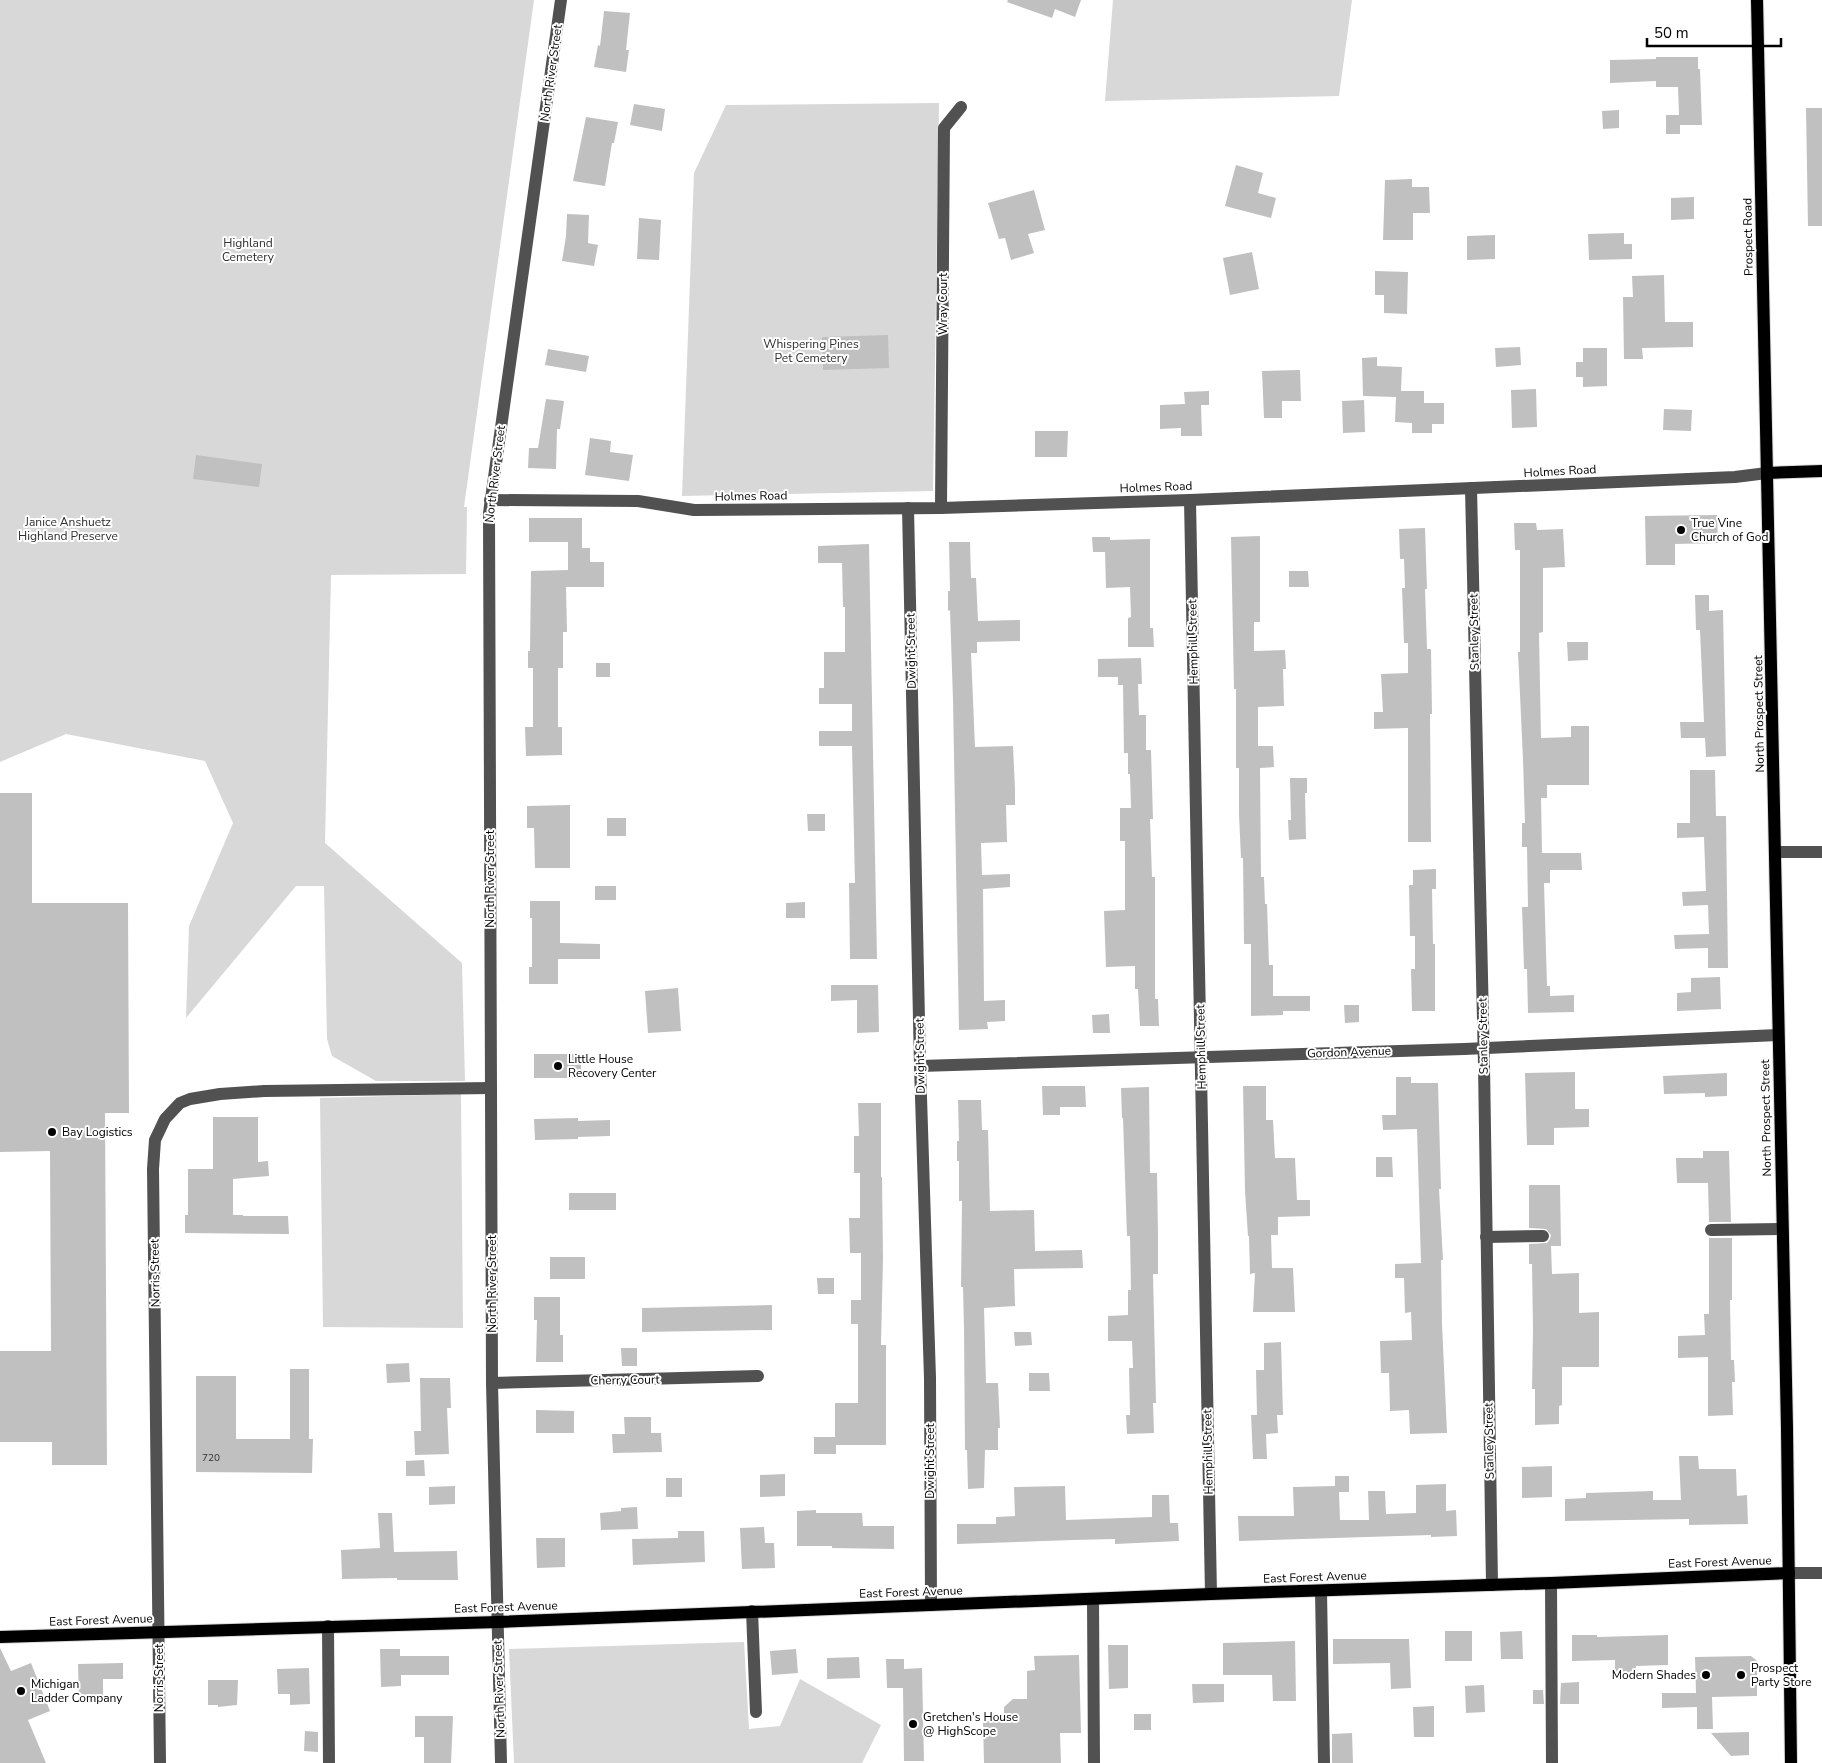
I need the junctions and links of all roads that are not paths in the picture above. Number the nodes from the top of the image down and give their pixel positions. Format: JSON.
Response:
{"nodes":[{"id":1,"x":562,"y":0,"type":"edge"},
{"id":2,"x":1756,"y":0,"type":"edge"},
{"id":3,"x":961,"y":106,"type":"dead end"},
{"id":4,"x":1822,"y":471,"type":"edge"},
{"id":5,"x":1767,"y":473,"type":"junction"},
{"id":6,"x":1470,"y":488,"type":"junction"},
{"id":7,"x":490,"y":500,"type":"junction"},
{"id":8,"x":1190,"y":500,"type":"junction"},
{"id":9,"x":908,"y":508,"type":"junction"},
{"id":10,"x":942,"y":508,"type":"junction"},
{"id":11,"x":1775,"y":852,"type":"junction"},
{"id":12,"x":1822,"y":852,"type":"edge"},
{"id":13,"x":1778,"y":1036,"type":"junction"},
{"id":14,"x":1483,"y":1048,"type":"junction"},
{"id":15,"x":1202,"y":1056,"type":"junction"},
{"id":16,"x":920,"y":1066,"type":"junction"},
{"id":17,"x":491,"y":1088,"type":"junction"},
{"id":18,"x":1782,"y":1229,"type":"junction"},
{"id":19,"x":1711,"y":1230,"type":"dead end"},
{"id":20,"x":1543,"y":1236,"type":"dead end"},
{"id":21,"x":1486,"y":1237,"type":"junction"},
{"id":22,"x":758,"y":1376,"type":"dead end"},
{"id":23,"x":492,"y":1383,"type":"junction"},
{"id":24,"x":1822,"y":1572,"type":"edge"},
{"id":25,"x":1789,"y":1573,"type":"junction"},
{"id":26,"x":1551,"y":1583,"type":"junction"},
{"id":27,"x":1492,"y":1585,"type":"junction"},
{"id":28,"x":1321,"y":1591,"type":"junction"},
{"id":29,"x":1211,"y":1594,"type":"junction"},
{"id":30,"x":1093,"y":1600,"type":"junction"},
{"id":31,"x":931,"y":1605,"type":"junction"},
{"id":32,"x":752,"y":1612,"type":"junction"},
{"id":33,"x":498,"y":1622,"type":"junction"},
{"id":34,"x":328,"y":1626,"type":"junction"},
{"id":35,"x":159,"y":1632,"type":"junction"},
{"id":36,"x":0,"y":1637,"type":"edge"},
{"id":37,"x":756,"y":1712,"type":"dead end"},
{"id":38,"x":160,"y":1763,"type":"edge"},
{"id":39,"x":329,"y":1763,"type":"edge"},
{"id":40,"x":502,"y":1763,"type":"edge"},
{"id":41,"x":1094,"y":1763,"type":"edge"},
{"id":42,"x":1324,"y":1763,"type":"edge"},
{"id":43,"x":1552,"y":1763,"type":"edge"},
{"id":44,"x":1792,"y":1763,"type":"edge"}],
"edges":[{"from":1,"to":7,"type":"street","name":"North River Street"},
{"from":2,"to":5,"type":"main road","name":"Prospect Road"},
{"from":3,"to":10,"type":"street","name":"Wray Court"},
{"from":4,"to":5,"type":"main road","name":"Holmes Road"},
{"from":5,"to":6,"type":"street","name":"Holmes Road"},
{"from":5,"to":11,"type":"main road","name":"North Prospect Street"},
{"from":6,"to":8,"type":"street","name":"Holmes Road"},
{"from":6,"to":14,"type":"street","name":"Stanley Street"},
{"from":7,"to":9,"type":"street","name":"Holmes Road"},
{"from":7,"to":17,"type":"street","name":"North River Street"},
{"from":8,"to":10,"type":"street","name":"Holmes Road"},
{"from":8,"to":15,"type":"street","name":"Hemphill Street"},
{"from":9,"to":10,"type":"street","name":"Holmes Road"},
{"from":9,"to":16,"type":"street","name":"Dwight Street"},
{"from":11,"to":12,"type":"street"},
{"from":11,"to":13,"type":"main road","name":"North Prospect Street"},
{"from":13,"to":14,"type":"street","name":"Gordon Avenue"},
{"from":13,"to":18,"type":"main road","name":"North Prospect Street"},
{"from":14,"to":15,"type":"street","name":"Gordon Avenue"},
{"from":14,"to":21,"type":"street","name":"Stanley Street"},
{"from":15,"to":16,"type":"street","name":"Gordon Avenue"},
{"from":15,"to":29,"type":"street","name":"Hemphill Street"},
{"from":16,"to":31,"type":"street","name":"Dwight Street"},
{"from":17,"to":23,"type":"street","name":"North River Street"},
{"from":17,"to":35,"type":"street","name":"Norris Street"},
{"from":18,"to":19,"type":"street"},
{"from":18,"to":25,"type":"main road","name":"North Prospect Street"},
{"from":20,"to":21,"type":"street"},
{"from":21,"to":27,"type":"street","name":"Stanley Street"},
{"from":22,"to":23,"type":"street","name":"Cherry Court"},
{"from":23,"to":33,"type":"street","name":"North River Street"},
{"from":24,"to":25,"type":"street","name":"East Forest Avenue"},
{"from":25,"to":26,"type":"main road","name":"East Forest Avenue"},
{"from":25,"to":44,"type":"main road","name":"North Prospect Street"},
{"from":26,"to":27,"type":"main road","name":"East Forest Avenue"},
{"from":26,"to":43,"type":"street"},
{"from":27,"to":28,"type":"main road","name":"East Forest Avenue"},
{"from":28,"to":29,"type":"main road","name":"East Forest Avenue"},
{"from":28,"to":42,"type":"street"},
{"from":29,"to":30,"type":"main road","name":"East Forest Avenue"},
{"from":30,"to":31,"type":"main road","name":"East Forest Avenue"},
{"from":30,"to":41,"type":"street"},
{"from":31,"to":32,"type":"main road","name":"East Forest Avenue"},
{"from":32,"to":33,"type":"main road","name":"East Forest Avenue"},
{"from":32,"to":37,"type":"street"},
{"from":33,"to":34,"type":"main road","name":"East Forest Avenue"},
{"from":33,"to":40,"type":"street","name":"North River Street"},
{"from":34,"to":35,"type":"main road","name":"East Forest Avenue"},
{"from":34,"to":39,"type":"street"},
{"from":35,"to":36,"type":"main road","name":"East Forest Avenue"},
{"from":35,"to":38,"type":"street","name":"Norris Street"}]}
